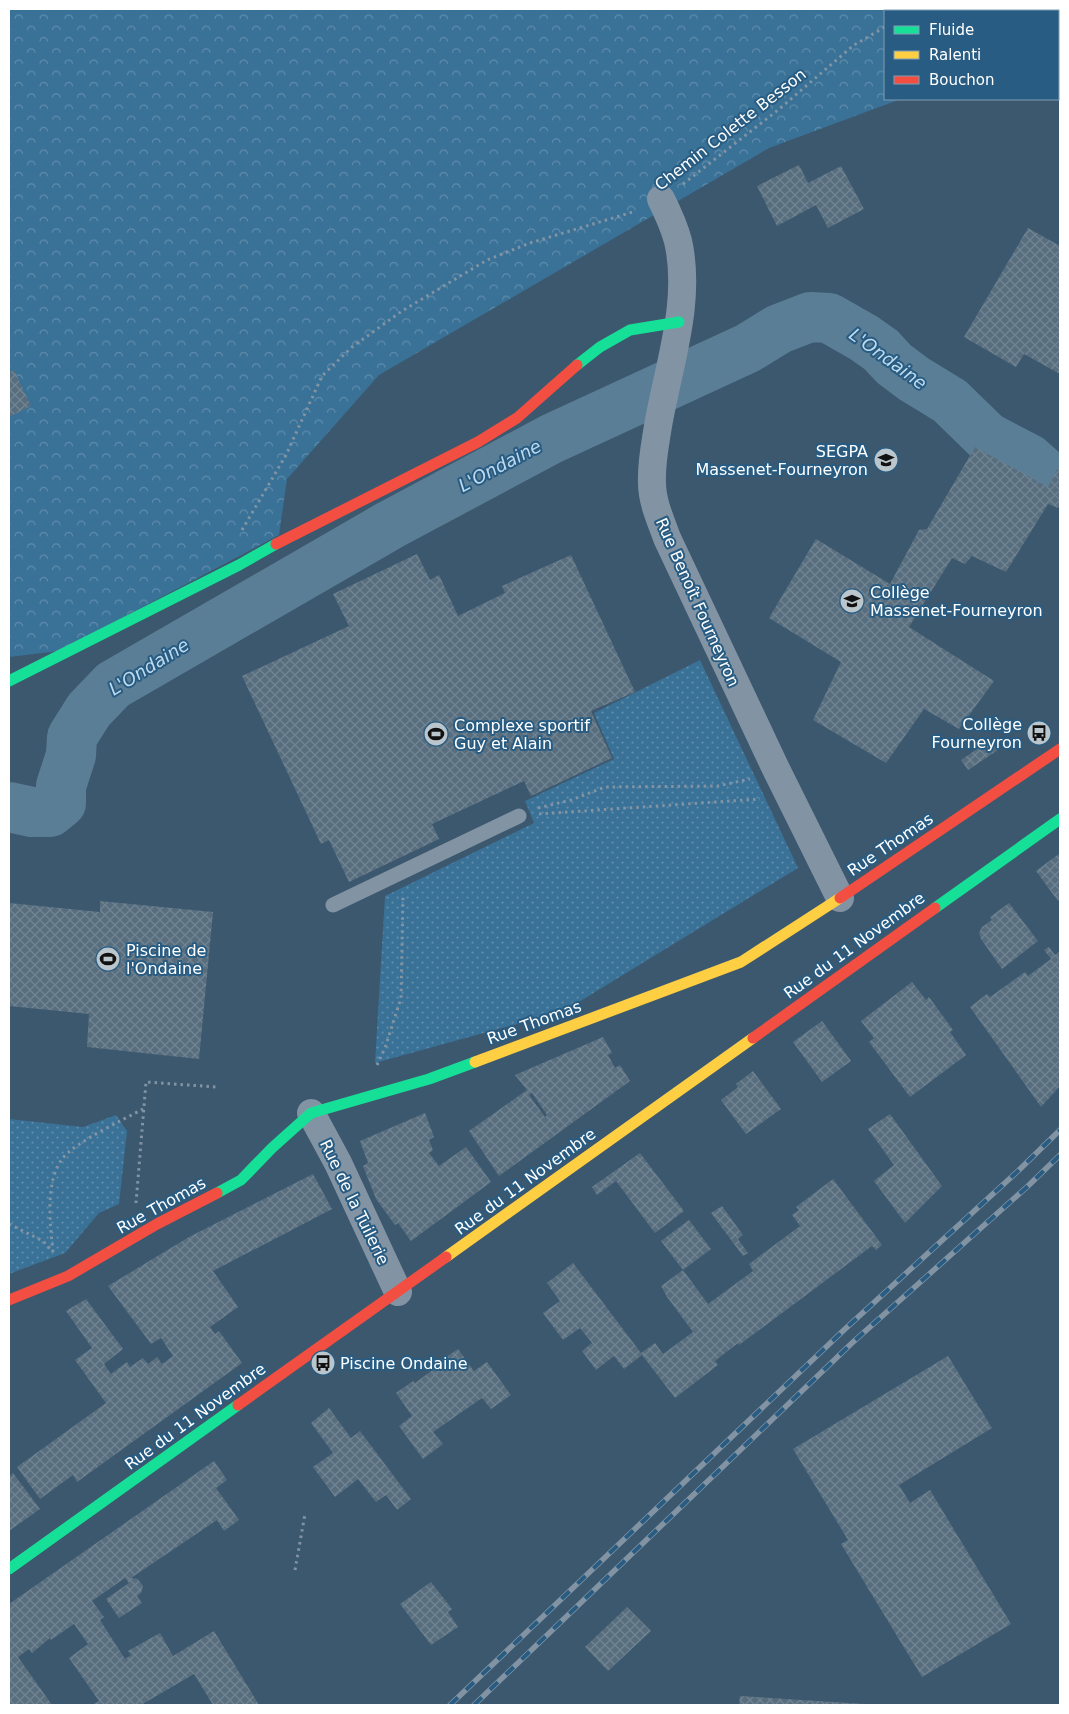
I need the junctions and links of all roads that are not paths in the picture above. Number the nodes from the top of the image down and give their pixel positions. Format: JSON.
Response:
{"nodes":[{"id":1,"x":660,"y":199,"type":"road end"},
{"id":2,"x":679,"y":322,"type":"junction"},
{"id":3,"x":9,"y":681,"type":"edge"},
{"id":4,"x":1060,"y":749,"type":"edge"},
{"id":5,"x":518,"y":816,"type":"road end"},
{"id":6,"x":1060,"y":819,"type":"edge"},
{"id":7,"x":840,"y":898,"type":"junction"},
{"id":8,"x":333,"y":905,"type":"dead end"},
{"id":9,"x":310,"y":1113,"type":"junction"},
{"id":10,"x":398,"y":1292,"type":"junction"},
{"id":11,"x":9,"y":1300,"type":"edge"},
{"id":12,"x":9,"y":1569,"type":"edge"}],
"edges":[{"from":1,"to":2,"type":"street","name":"Rue Benoît Fourneyron"},
{"from":2,"to":3,"type":"main road"},
{"from":2,"to":7,"type":"street","name":"Rue Benoît Fourneyron"},
{"from":4,"to":7,"type":"main road","name":"Rue Thomas"},
{"from":5,"to":8,"type":"lane"},
{"from":6,"to":10,"type":"main road","name":"Rue du 11 Novembre"},
{"from":7,"to":9,"type":"main road","name":"Rue Thomas"},
{"from":9,"to":10,"type":"street","name":"Rue de la Tuilerie"},
{"from":9,"to":11,"type":"main road","name":"Rue Thomas"},
{"from":10,"to":12,"type":"main road","name":"Rue du 11 Novembre"}]}
